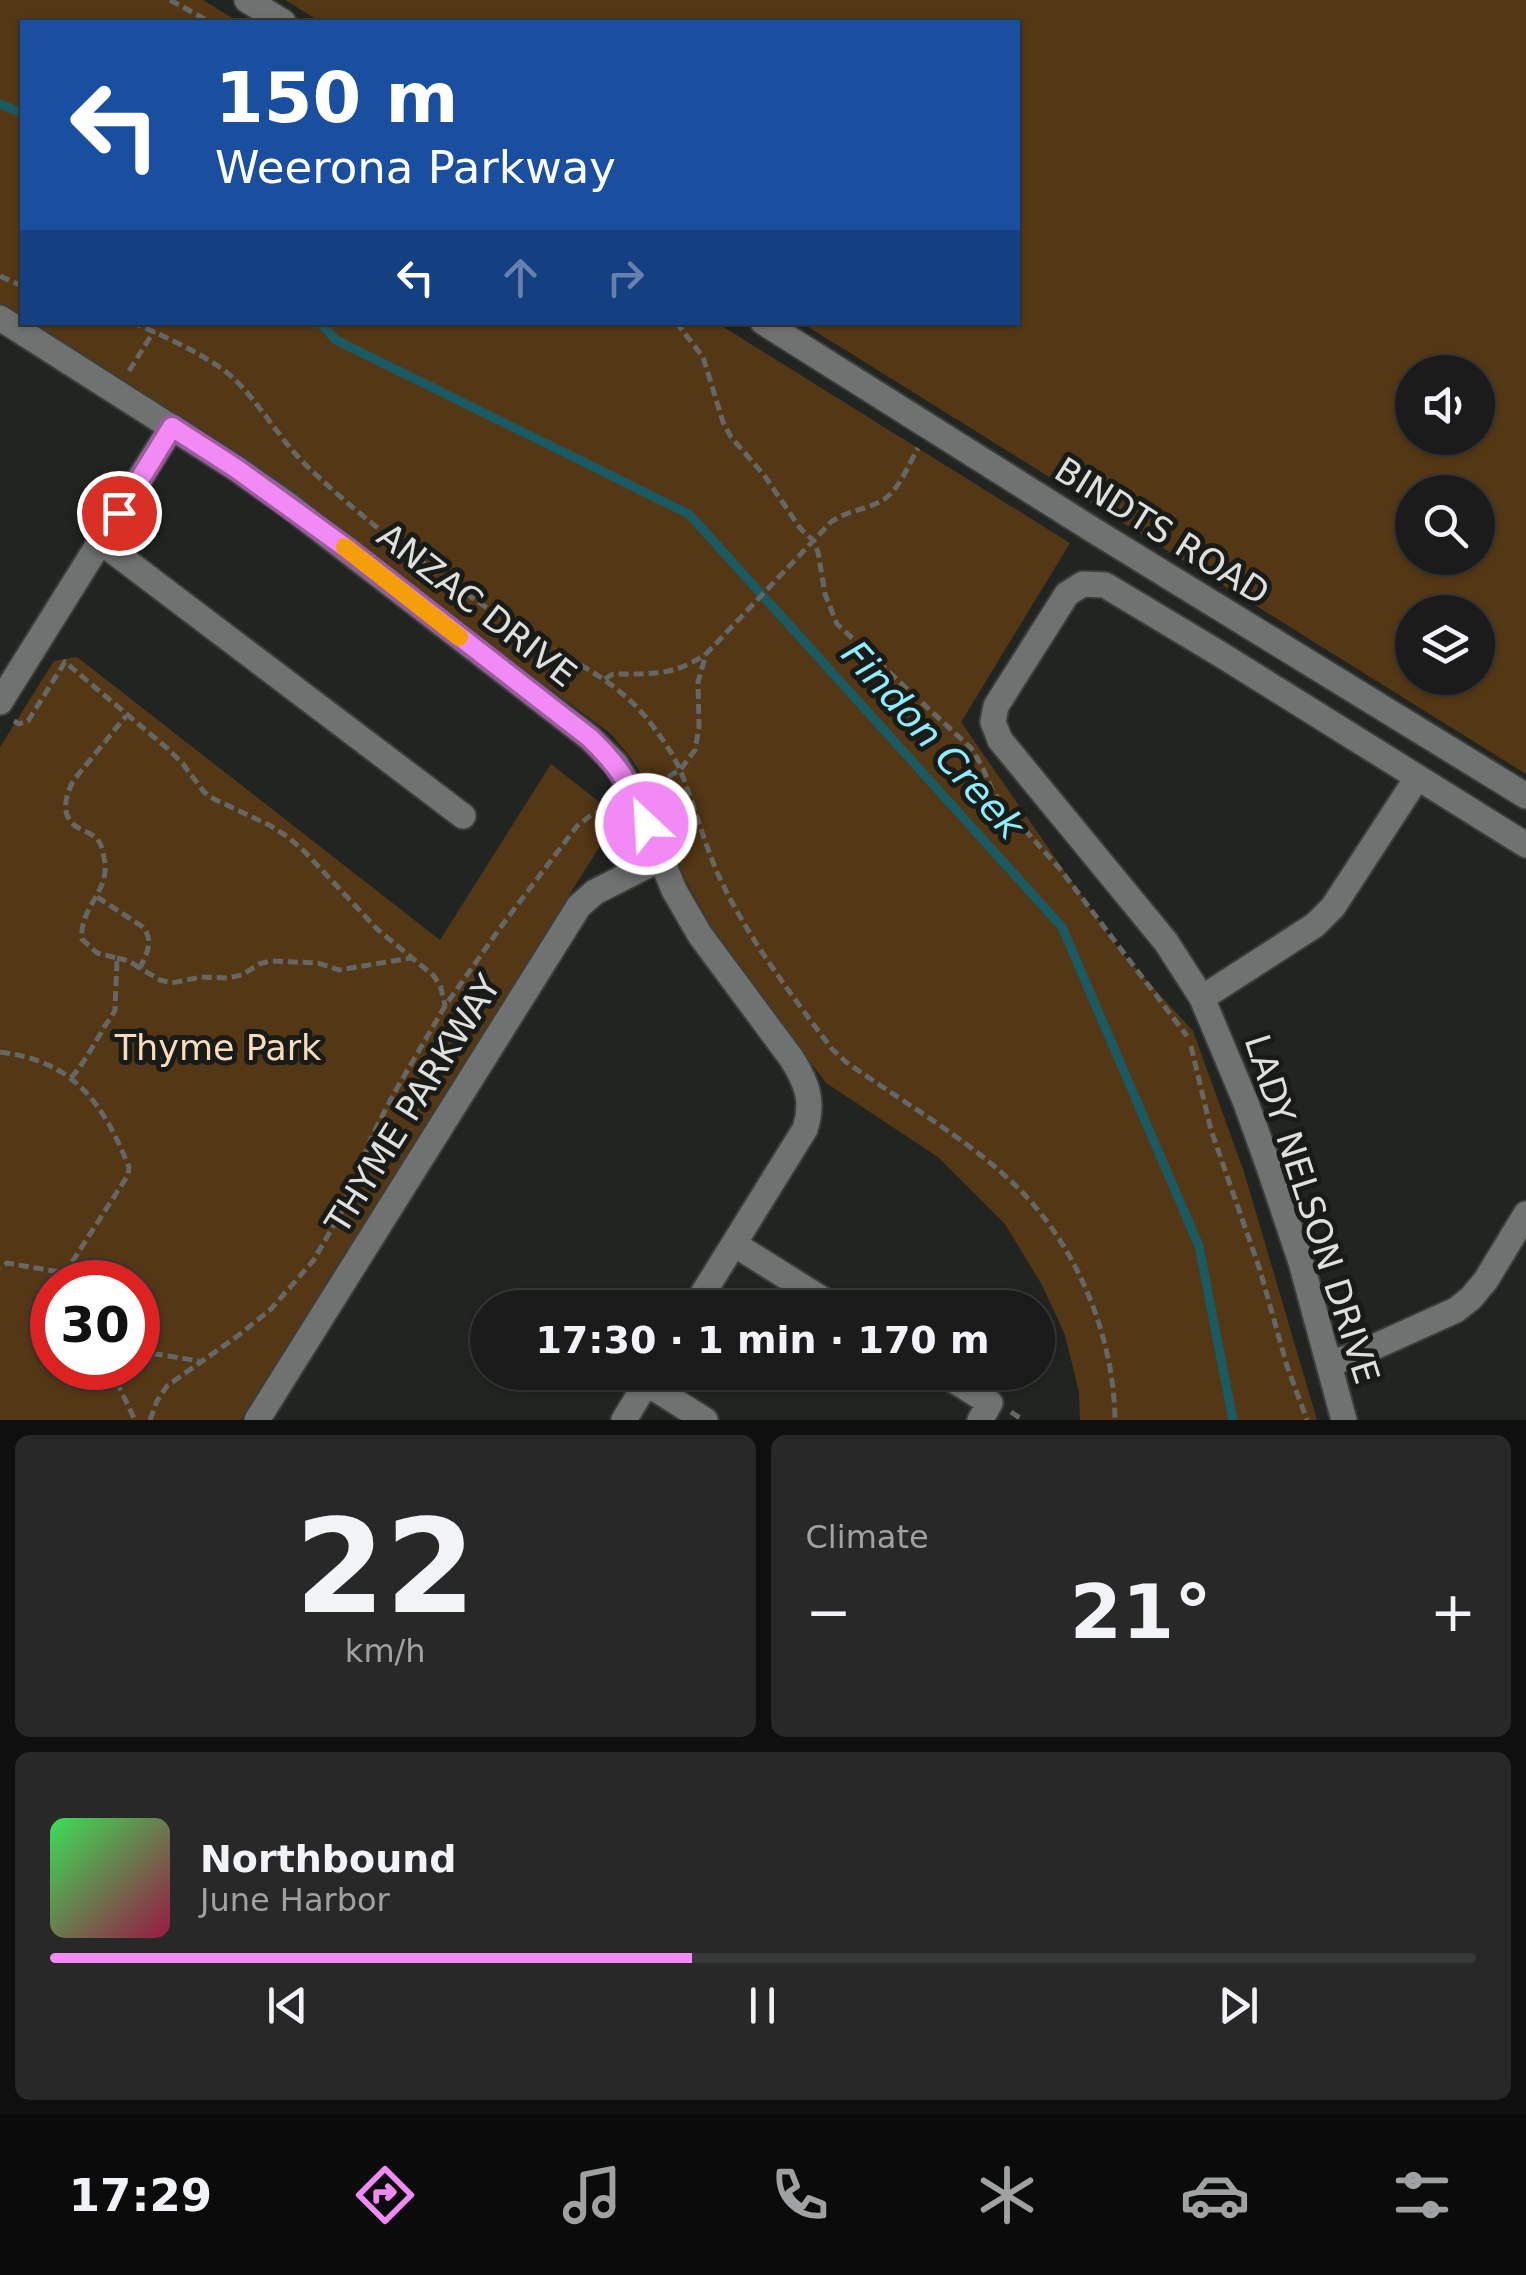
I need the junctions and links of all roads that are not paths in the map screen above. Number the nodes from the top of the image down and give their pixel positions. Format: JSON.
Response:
{"nodes":[{"id":1,"x":247,"y":0,"type":"edge"},
{"id":2,"x":280,"y":20,"type":"edge"},
{"id":3,"x":0,"y":318,"type":"edge"},
{"id":4,"x":768,"y":325,"type":"edge"},
{"id":5,"x":172,"y":427,"type":"junction"},
{"id":6,"x":100,"y":542,"type":"junction"},
{"id":7,"x":8,"y":672,"type":"edge"},
{"id":8,"x":5,"y":710,"type":"edge"},
{"id":9,"x":1417,"y":778,"type":"junction"},
{"id":10,"x":1526,"y":796,"type":"edge"},
{"id":11,"x":463,"y":816,"type":"dead end"},
{"id":12,"x":1526,"y":845,"type":"edge"},
{"id":13,"x":660,"y":859,"type":"junction"},
{"id":14,"x":1202,"y":998,"type":"junction"},
{"id":15,"x":1526,"y":1214,"type":"edge"},
{"id":16,"x":734,"y":1244,"type":"junction"},
{"id":17,"x":705,"y":1290,"type":"edge"},
{"id":18,"x":807,"y":1290,"type":"edge"},
{"id":19,"x":1330,"y":1363,"type":"junction"},
{"id":20,"x":642,"y":1390,"type":"edge"},
{"id":21,"x":665,"y":1390,"type":"edge"},
{"id":22,"x":969,"y":1390,"type":"edge"},
{"id":23,"x":256,"y":1420,"type":"edge"},
{"id":24,"x":624,"y":1420,"type":"edge"},
{"id":25,"x":705,"y":1420,"type":"edge"},
{"id":26,"x":980,"y":1420,"type":"edge"},
{"id":27,"x":1344,"y":1420,"type":"edge"}],
"edges":[{"from":1,"to":2,"type":"street"},
{"from":3,"to":5,"type":"street","name":"ANZAC DRIVE"},
{"from":4,"to":10,"type":"street","name":"BINDTS ROAD"},
{"from":5,"to":6,"type":"street"},
{"from":5,"to":13,"type":"street","name":"ANZAC DRIVE"},
{"from":6,"to":7,"type":"street"},
{"from":6,"to":11,"type":"street"},
{"from":7,"to":8,"type":"street"},
{"from":9,"to":12,"type":"street"},
{"from":9,"to":14,"type":"street"},
{"from":9,"to":14,"type":"street","name":"LADY NELSON DRIVE"},
{"from":13,"to":16,"type":"street","name":"ANZAC DRIVE"},
{"from":13,"to":23,"type":"street","name":"THYME PARKWAY"},
{"from":14,"to":19,"type":"street","name":"LADY NELSON DRIVE"},
{"from":15,"to":19,"type":"street"},
{"from":16,"to":17,"type":"street","name":"ANZAC DRIVE"},
{"from":16,"to":18,"type":"street"},
{"from":19,"to":27,"type":"street","name":"LADY NELSON DRIVE"},
{"from":20,"to":24,"type":"street"},
{"from":21,"to":25,"type":"street"},
{"from":22,"to":26,"type":"street"}]}
